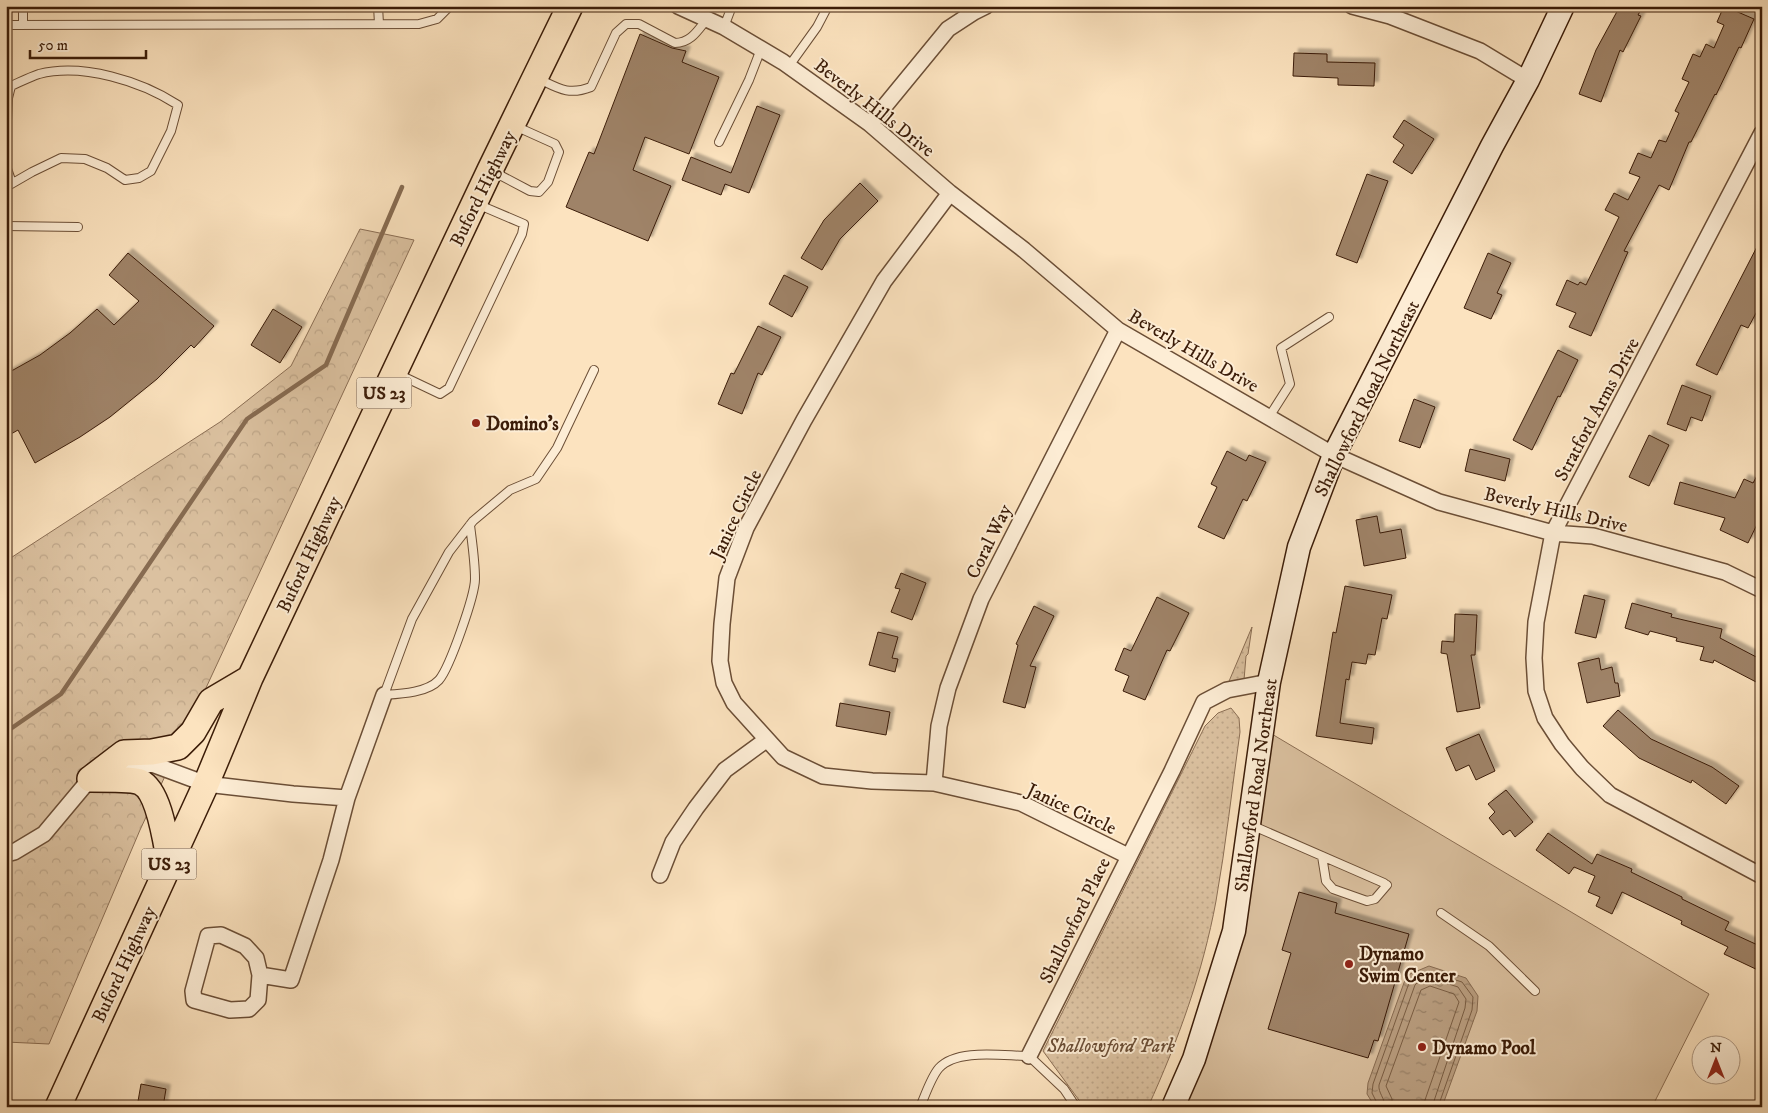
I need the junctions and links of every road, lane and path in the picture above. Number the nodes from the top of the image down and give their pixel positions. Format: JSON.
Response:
{"nodes":[{"id":1,"x":23,"y":6,"type":"edge"},
{"id":2,"x":378,"y":6,"type":"edge"},
{"id":3,"x":450,"y":6,"type":"edge"},
{"id":4,"x":570,"y":6,"type":"edge"},
{"id":5,"x":678,"y":6,"type":"edge"},
{"id":6,"x":732,"y":6,"type":"edge"},
{"id":7,"x":828,"y":6,"type":"edge"},
{"id":8,"x":986,"y":6,"type":"edge"},
{"id":9,"x":1352,"y":6,"type":"edge"},
{"id":10,"x":1563,"y":6,"type":"edge"},
{"id":11,"x":707,"y":19,"type":"junction"},
{"id":12,"x":379,"y":24,"type":"junction"},
{"id":13,"x":6,"y":25,"type":"edge"},
{"id":14,"x":23,"y":25,"type":"junction"},
{"id":15,"x":724,"y":27,"type":"junction"},
{"id":16,"x":761,"y":49,"type":"junction"},
{"id":17,"x":789,"y":66,"type":"junction"},
{"id":18,"x":536,"y":77,"type":"junction"},
{"id":19,"x":1528,"y":80,"type":"junction"},
{"id":20,"x":870,"y":124,"type":"junction"},
{"id":21,"x":512,"y":125,"type":"junction"},
{"id":22,"x":1762,"y":133,"type":"edge"},
{"id":23,"x":718,"y":142,"type":"dead end"},
{"id":24,"x":6,"y":143,"type":"edge"},
{"id":25,"x":6,"y":166,"type":"edge"},
{"id":26,"x":490,"y":170,"type":"junction"},
{"id":27,"x":9,"y":185,"type":"edge"},
{"id":28,"x":950,"y":193,"type":"junction"},
{"id":29,"x":474,"y":203,"type":"junction"},
{"id":30,"x":6,"y":226,"type":"edge"},
{"id":31,"x":78,"y":227,"type":"dead end"},
{"id":32,"x":1329,"y":317,"type":"dead end"},
{"id":33,"x":1118,"y":330,"type":"junction"},
{"id":34,"x":594,"y":370,"type":"dead end"},
{"id":35,"x":394,"y":372,"type":"junction"},
{"id":36,"x":1269,"y":417,"type":"junction"},
{"id":37,"x":1334,"y":455,"type":"junction"},
{"id":38,"x":470,"y":525,"type":"junction"},
{"id":39,"x":1553,"y":533,"type":"junction"},
{"id":40,"x":1762,"y":590,"type":"edge"},
{"id":41,"x":250,"y":678,"type":"junction"},
{"id":42,"x":1269,"y":682,"type":"junction"},
{"id":43,"x":384,"y":695,"type":"junction"},
{"id":44,"x":766,"y":740,"type":"junction"},
{"id":45,"x":90,"y":779,"type":"junction"},
{"id":46,"x":206,"y":784,"type":"junction"},
{"id":47,"x":934,"y":784,"type":"junction"},
{"id":48,"x":347,"y":798,"type":"junction"},
{"id":49,"x":1249,"y":824,"type":"junction"},
{"id":50,"x":6,"y":854,"type":"edge"},
{"id":51,"x":1128,"y":856,"type":"junction"},
{"id":52,"x":1322,"y":856,"type":"junction"},
{"id":53,"x":170,"y":864,"type":"junction"},
{"id":54,"x":660,"y":875,"type":"dead end"},
{"id":55,"x":1762,"y":876,"type":"edge"},
{"id":56,"x":1441,"y":913,"type":"dead end"},
{"id":57,"x":260,"y":975,"type":"junction"},
{"id":58,"x":1535,"y":991,"type":"dead end"},
{"id":59,"x":1029,"y":1056,"type":"junction"},
{"id":60,"x":58,"y":1107,"type":"edge"},
{"id":61,"x":920,"y":1107,"type":"edge"},
{"id":62,"x":1076,"y":1107,"type":"edge"},
{"id":63,"x":1173,"y":1107,"type":"edge"}],
"edges":[{"from":1,"to":14,"type":"lane"},
{"from":2,"to":12,"type":"lane"},
{"from":3,"to":12,"type":"lane"},
{"from":4,"to":18,"type":"main road","name":"Buford Highway","number":"US 23"},
{"from":5,"to":11,"type":"street","name":"Beverly Hills Drive"},
{"from":6,"to":15,"type":"lane"},
{"from":7,"to":17,"type":"lane"},
{"from":8,"to":20,"type":"street"},
{"from":9,"to":19,"type":"street"},
{"from":10,"to":19,"type":"street","name":"Shallowford Road Northeast"},
{"from":11,"to":15,"type":"street","name":"Beverly Hills Drive"},
{"from":11,"to":18,"type":"lane"},
{"from":12,"to":14,"type":"lane"},
{"from":13,"to":14,"type":"lane"},
{"from":15,"to":16,"type":"street","name":"Beverly Hills Drive"},
{"from":16,"to":17,"type":"street","name":"Beverly Hills Drive"},
{"from":16,"to":23,"type":"lane"},
{"from":17,"to":20,"type":"street","name":"Beverly Hills Drive"},
{"from":18,"to":21,"type":"main road","name":"Buford Highway","number":"US 23"},
{"from":19,"to":37,"type":"street","name":"Shallowford Road Northeast"},
{"from":20,"to":28,"type":"street","name":"Beverly Hills Drive"},
{"from":21,"to":26,"type":"main road","name":"Buford Highway","number":"US 23"},
{"from":21,"to":26,"type":"lane"},
{"from":22,"to":39,"type":"street","name":"Stratford Arms Drive"},
{"from":24,"to":27,"type":"lane"},
{"from":25,"to":27,"type":"lane"},
{"from":26,"to":29,"type":"main road","name":"Buford Highway","number":"US 23"},
{"from":28,"to":33,"type":"street","name":"Beverly Hills Drive"},
{"from":28,"to":44,"type":"street","name":"Janice Circle"},
{"from":29,"to":35,"type":"main road","name":"Buford Highway","number":"US 23"},
{"from":29,"to":35,"type":"lane"},
{"from":30,"to":31,"type":"lane"},
{"from":32,"to":36,"type":"lane"},
{"from":33,"to":36,"type":"street","name":"Beverly Hills Drive"},
{"from":33,"to":47,"type":"street","name":"Coral Way"},
{"from":34,"to":38,"type":"lane"},
{"from":35,"to":41,"type":"main road","name":"Buford Highway","number":"US 23"},
{"from":36,"to":37,"type":"street","name":"Beverly Hills Drive"},
{"from":37,"to":39,"type":"street","name":"Beverly Hills Drive"},
{"from":37,"to":42,"type":"street","name":"Shallowford Road Northeast"},
{"from":38,"to":43,"type":"lane"},
{"from":38,"to":43,"type":"lane"},
{"from":39,"to":40,"type":"street","name":"Beverly Hills Drive"},
{"from":39,"to":55,"type":"street","name":"Stratford Arms Drive"},
{"from":41,"to":45,"type":"main road"},
{"from":41,"to":46,"type":"main road","name":"Buford Highway","number":"US 23"},
{"from":42,"to":49,"type":"street","name":"Shallowford Road Northeast"},
{"from":42,"to":51,"type":"street","name":"Shallowford Place"},
{"from":43,"to":48,"type":"street"},
{"from":44,"to":47,"type":"street","name":"Janice Circle"},
{"from":44,"to":54,"type":"street"},
{"from":45,"to":46,"type":"street"},
{"from":45,"to":50,"type":"street"},
{"from":45,"to":53,"type":"main road"},
{"from":46,"to":48,"type":"street"},
{"from":46,"to":53,"type":"main road","name":"Buford Highway","number":"US 23"},
{"from":47,"to":51,"type":"street","name":"Janice Circle"},
{"from":48,"to":57,"type":"street"},
{"from":49,"to":52,"type":"lane"},
{"from":49,"to":63,"type":"street","name":"Shallowford Road Northeast"},
{"from":51,"to":59,"type":"street","name":"Shallowford Place"},
{"from":52,"to":52,"type":"lane"},
{"from":53,"to":60,"type":"main road","name":"Buford Highway","number":"US 23"},
{"from":56,"to":58,"type":"lane"},
{"from":57,"to":57,"type":"street"},
{"from":59,"to":61,"type":"lane"},
{"from":59,"to":62,"type":"lane"}]}
